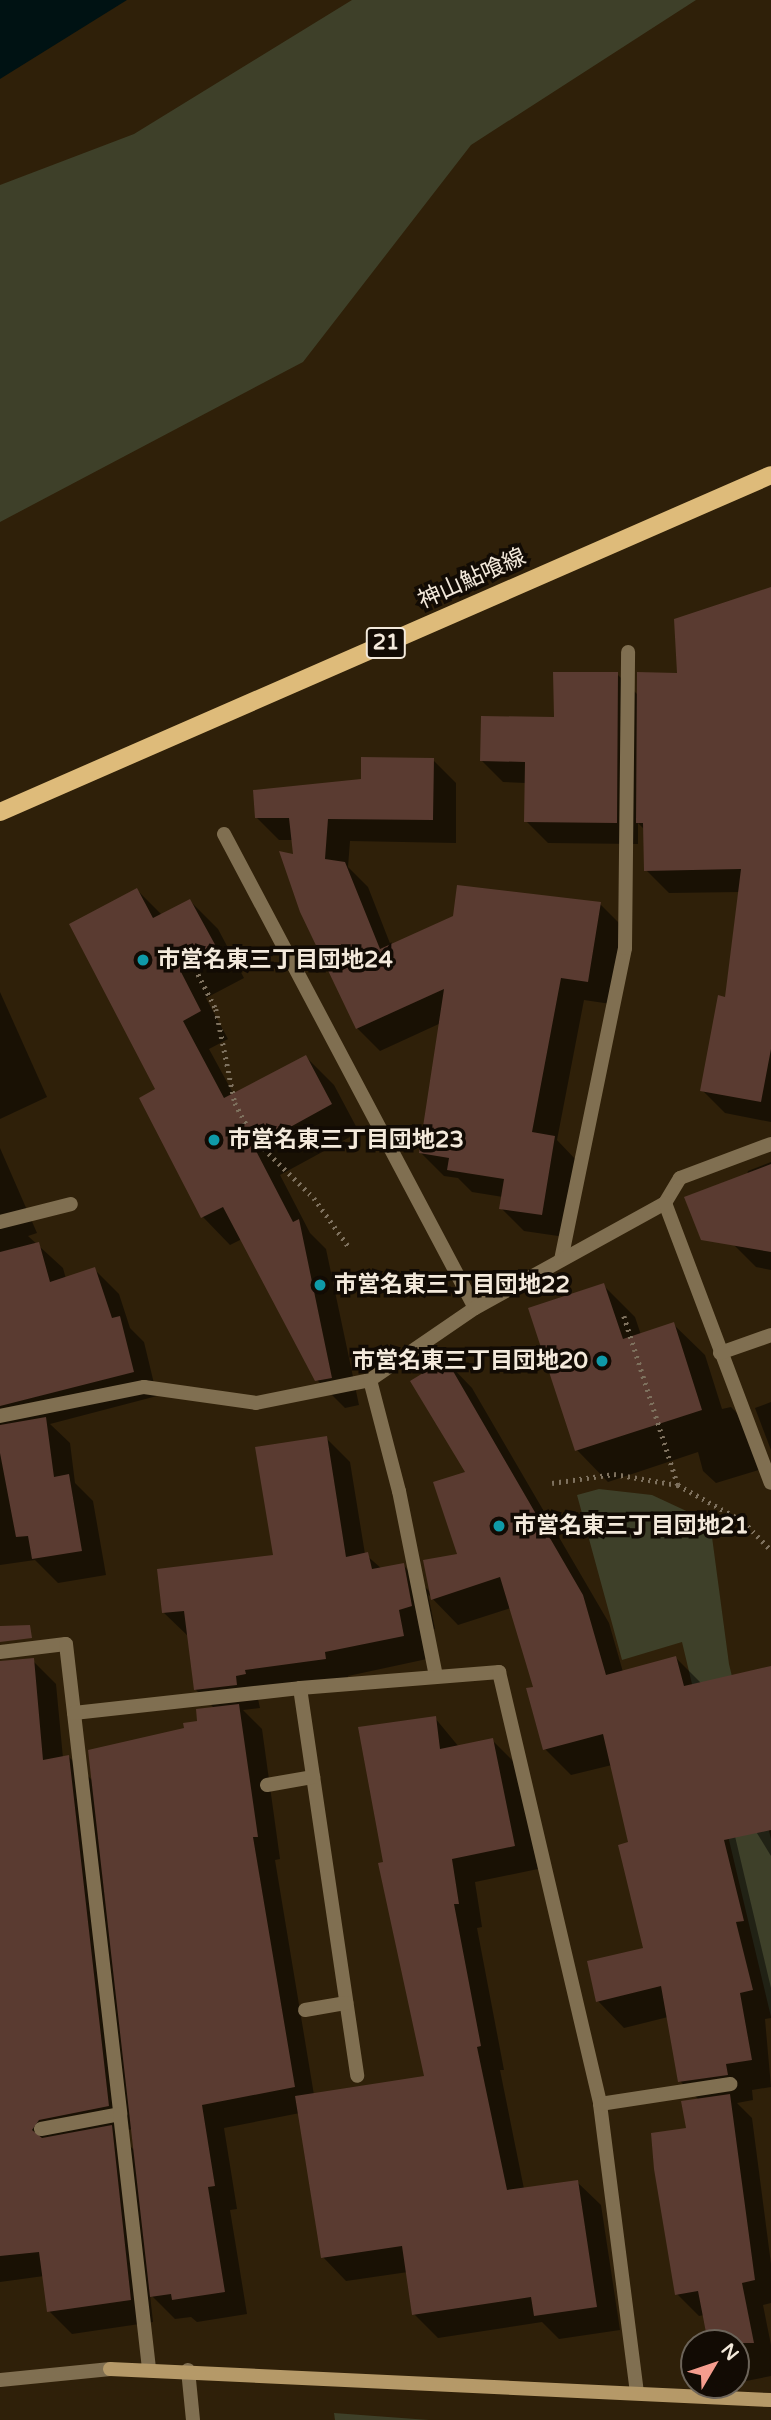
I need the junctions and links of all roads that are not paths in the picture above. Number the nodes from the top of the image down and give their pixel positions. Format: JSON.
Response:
{"nodes":[{"id":1,"x":771,"y":475,"type":"edge"},
{"id":2,"x":628,"y":652,"type":"dead end"},
{"id":3,"x":0,"y":812,"type":"edge"},
{"id":4,"x":224,"y":834,"type":"dead end"},
{"id":5,"x":771,"y":1144,"type":"edge"},
{"id":6,"x":665,"y":1203,"type":"junction"},
{"id":7,"x":71,"y":1205,"type":"dead end"},
{"id":8,"x":0,"y":1222,"type":"edge"},
{"id":9,"x":561,"y":1260,"type":"junction"},
{"id":10,"x":475,"y":1308,"type":"junction"},
{"id":11,"x":771,"y":1335,"type":"edge"},
{"id":12,"x":720,"y":1353,"type":"junction"},
{"id":13,"x":370,"y":1380,"type":"junction"},
{"id":14,"x":0,"y":1416,"type":"edge"},
{"id":15,"x":771,"y":1483,"type":"edge"},
{"id":16,"x":0,"y":1652,"type":"edge"},
{"id":17,"x":436,"y":1676,"type":"junction"},
{"id":18,"x":300,"y":1688,"type":"junction"},
{"id":19,"x":74,"y":1713,"type":"junction"},
{"id":20,"x":313,"y":1777,"type":"junction"},
{"id":21,"x":267,"y":1785,"type":"dead end"},
{"id":22,"x":346,"y":2003,"type":"junction"},
{"id":23,"x":305,"y":2010,"type":"dead end"},
{"id":24,"x":357,"y":2076,"type":"dead end"},
{"id":25,"x":730,"y":2084,"type":"dead end"},
{"id":26,"x":600,"y":2104,"type":"junction"},
{"id":27,"x":120,"y":2114,"type":"junction"},
{"id":28,"x":41,"y":2129,"type":"dead end"},
{"id":29,"x":149,"y":2370,"type":"junction"},
{"id":30,"x":188,"y":2371,"type":"junction"},
{"id":31,"x":0,"y":2380,"type":"edge"},
{"id":32,"x":637,"y":2391,"type":"junction"},
{"id":33,"x":771,"y":2400,"type":"edge"},
{"id":34,"x":192,"y":2420,"type":"edge"}],
"edges":[{"from":1,"to":3,"type":"main road","name":"神山鮎喰線","number":"21"},
{"from":2,"to":9,"type":"street"},
{"from":4,"to":10,"type":"street"},
{"from":5,"to":6,"type":"street"},
{"from":6,"to":9,"type":"street"},
{"from":6,"to":12,"type":"street"},
{"from":7,"to":8,"type":"street"},
{"from":9,"to":10,"type":"street"},
{"from":10,"to":13,"type":"street"},
{"from":11,"to":12,"type":"street"},
{"from":12,"to":15,"type":"street"},
{"from":13,"to":14,"type":"street"},
{"from":13,"to":17,"type":"street"},
{"from":16,"to":19,"type":"street"},
{"from":17,"to":18,"type":"street"},
{"from":17,"to":26,"type":"street"},
{"from":18,"to":19,"type":"street"},
{"from":18,"to":20,"type":"street"},
{"from":19,"to":27,"type":"street"},
{"from":20,"to":21,"type":"street"},
{"from":20,"to":22,"type":"street"},
{"from":22,"to":23,"type":"street"},
{"from":22,"to":24,"type":"street"},
{"from":25,"to":26,"type":"street"},
{"from":26,"to":32,"type":"street"},
{"from":27,"to":28,"type":"street"},
{"from":27,"to":29,"type":"street"},
{"from":29,"to":30,"type":"street"},
{"from":29,"to":31,"type":"street"},
{"from":30,"to":32,"type":"street"},
{"from":30,"to":34,"type":"street"},
{"from":32,"to":33,"type":"street"}]}
